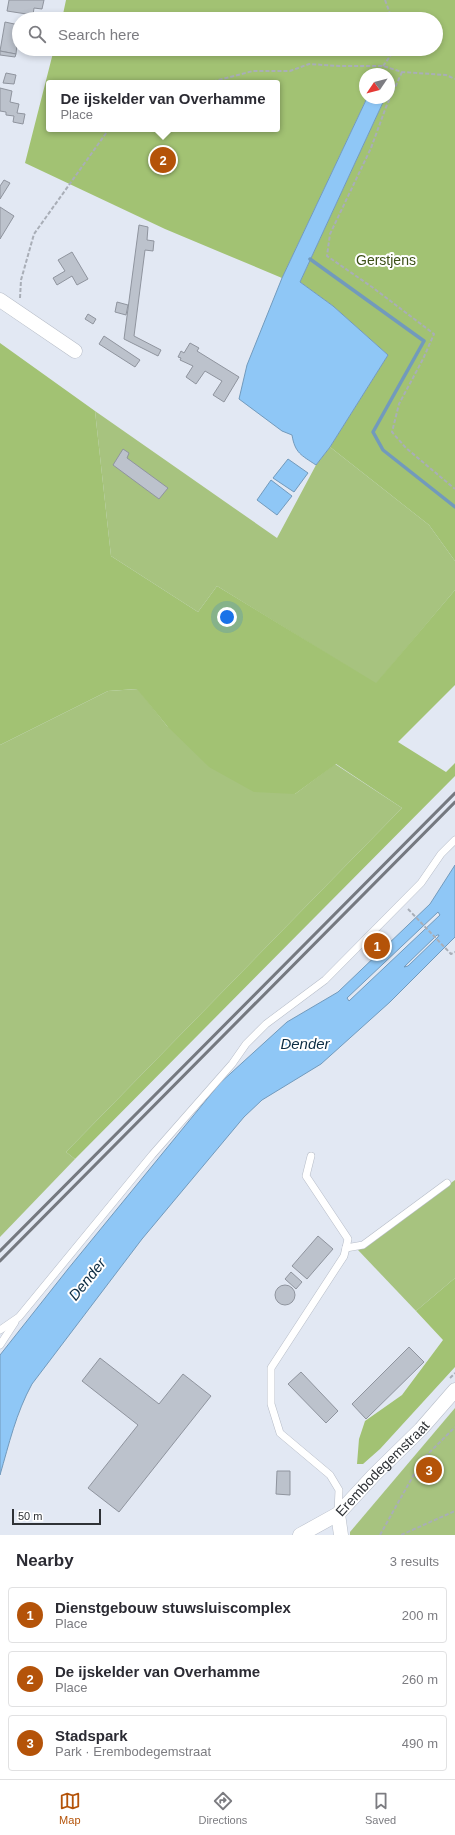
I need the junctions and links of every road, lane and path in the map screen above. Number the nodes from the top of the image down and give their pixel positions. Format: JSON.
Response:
{"nodes":[{"id":1,"x":385,"y":0,"type":"edge"},
{"id":2,"x":389,"y":12,"type":"edge"},
{"id":3,"x":391,"y":56,"type":"edge"},
{"id":4,"x":383,"y":66,"type":"junction"},
{"id":5,"x":402,"y":72,"type":"junction"},
{"id":6,"x":455,"y":79,"type":"edge"},
{"id":7,"x":218,"y":80,"type":"edge"},
{"id":8,"x":107,"y":132,"type":"edge"},
{"id":9,"x":0,"y":300,"type":"edge"},
{"id":10,"x":19,"y":313,"type":"junction"},
{"id":11,"x":75,"y":351,"type":"dead end"},
{"id":12,"x":455,"y":489,"type":"edge"},
{"id":13,"x":455,"y":840,"type":"edge"},
{"id":14,"x":402,"y":902,"type":"junction"},
{"id":15,"x":455,"y":952,"type":"edge"},
{"id":16,"x":311,"y":1156,"type":"dead end"},
{"id":17,"x":447,"y":1183,"type":"dead end"},
{"id":18,"x":346,"y":1248,"type":"junction"},
{"id":19,"x":19,"y":1317,"type":"junction"},
{"id":20,"x":0,"y":1330,"type":"edge"},
{"id":21,"x":0,"y":1344,"type":"edge"},
{"id":22,"x":455,"y":1390,"type":"edge"},
{"id":23,"x":455,"y":1428,"type":"edge"},
{"id":24,"x":455,"y":1511,"type":"edge"},
{"id":25,"x":338,"y":1514,"type":"junction"},
{"id":26,"x":300,"y":1535,"type":"edge"},
{"id":27,"x":341,"y":1535,"type":"edge"},
{"id":28,"x":380,"y":1535,"type":"edge"},
{"id":29,"x":401,"y":1535,"type":"edge"}],
"edges":[{"from":1,"to":2,"type":"path"},
{"from":3,"to":4,"type":"path"},
{"from":4,"to":5,"type":"path"},
{"from":4,"to":7,"type":"path"},
{"from":5,"to":6,"type":"path"},
{"from":5,"to":12,"type":"path"},
{"from":8,"to":10,"type":"path"},
{"from":9,"to":10,"type":"street"},
{"from":10,"to":11,"type":"street"},
{"from":13,"to":14,"type":"lane"},
{"from":14,"to":15,"type":"path"},
{"from":14,"to":19,"type":"lane"},
{"from":16,"to":18,"type":"lane"},
{"from":17,"to":18,"type":"lane"},
{"from":18,"to":25,"type":"lane"},
{"from":19,"to":20,"type":"lane"},
{"from":19,"to":21,"type":"lane"},
{"from":22,"to":25,"type":"street","name":"Erembodegemstraat"},
{"from":23,"to":28,"type":"path"},
{"from":24,"to":29,"type":"path"},
{"from":25,"to":26,"type":"street","name":"Erembodegemstraat"},
{"from":25,"to":27,"type":"street"}]}
